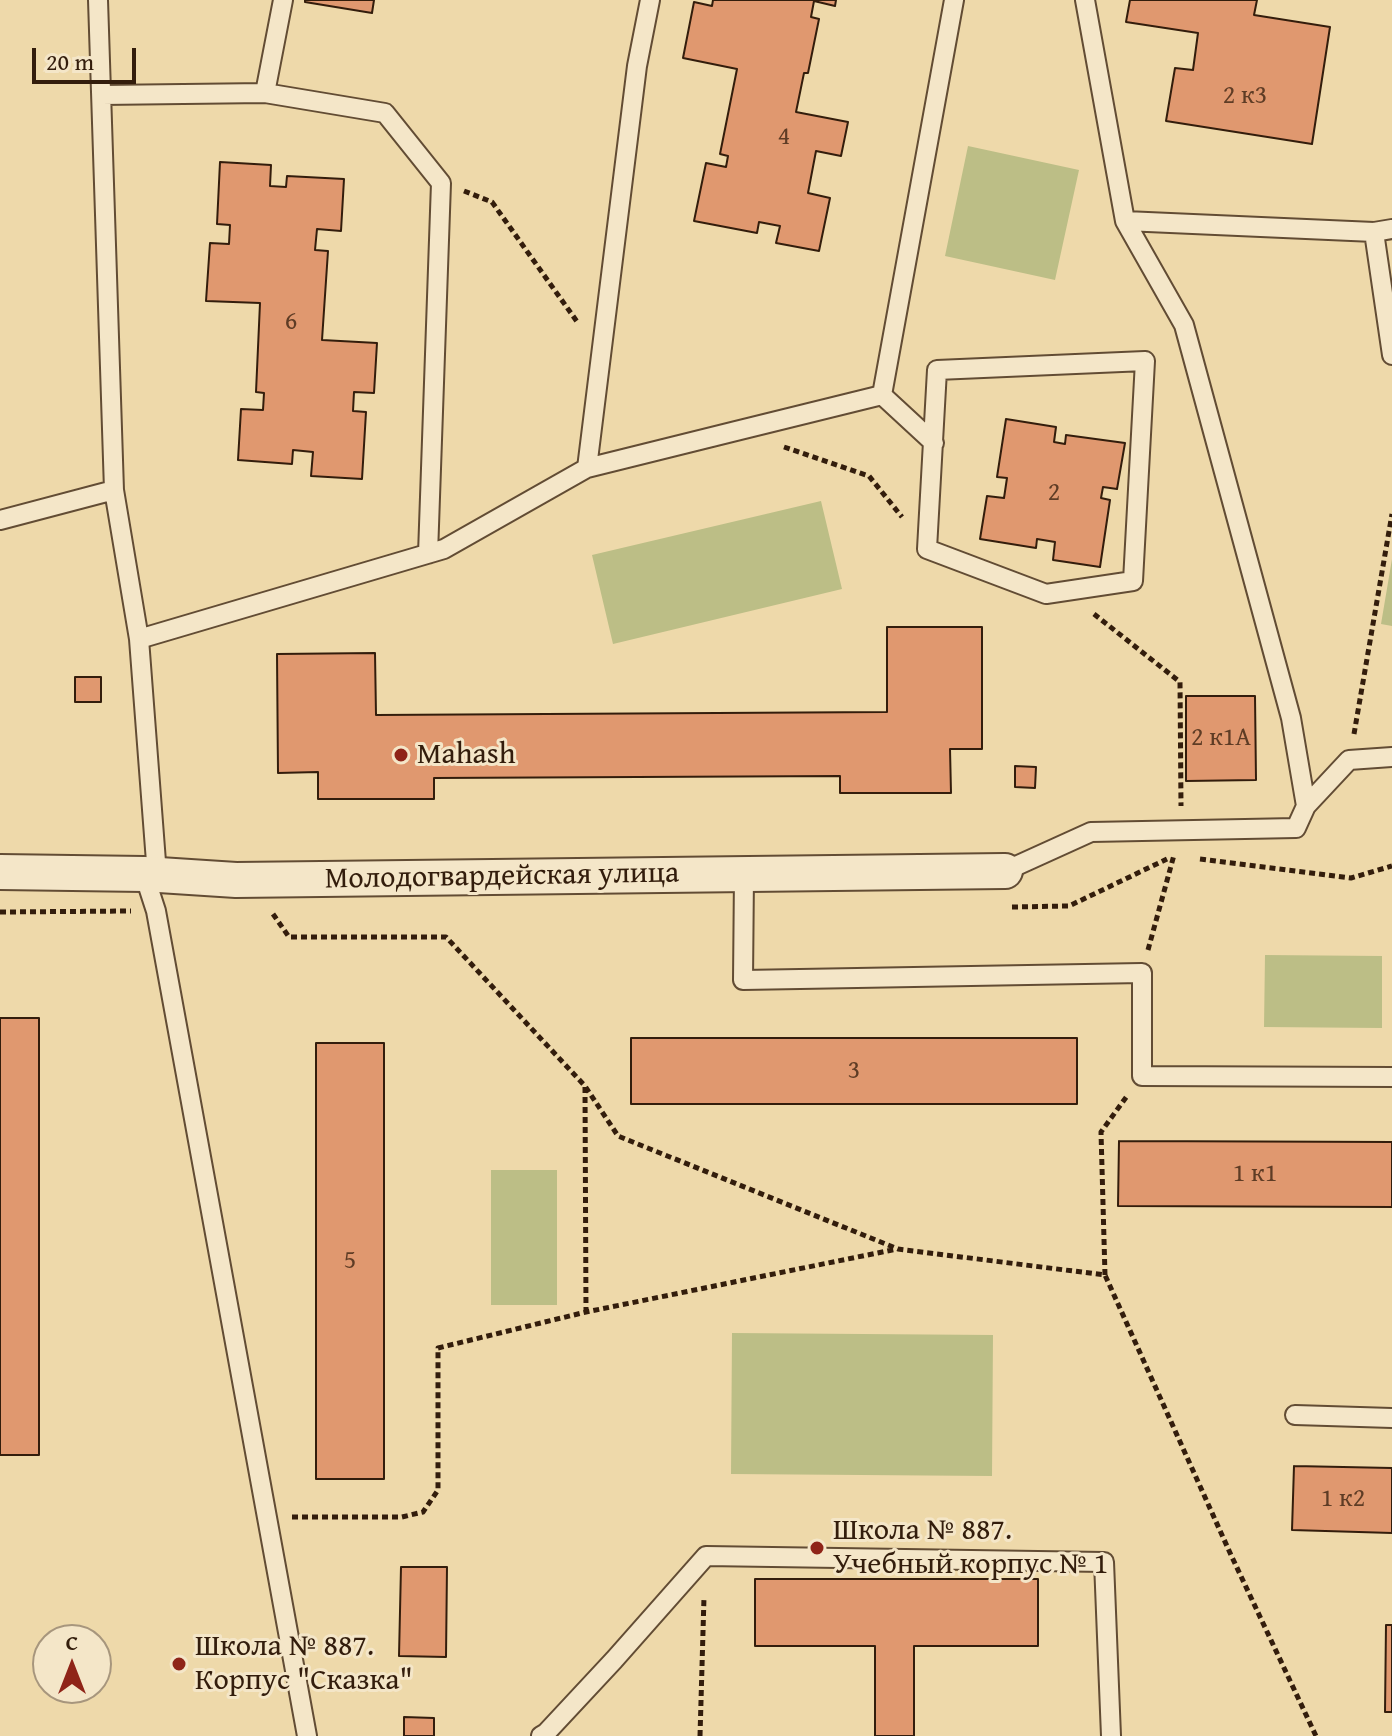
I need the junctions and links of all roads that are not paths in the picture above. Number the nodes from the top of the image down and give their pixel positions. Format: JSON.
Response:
{"nodes":[{"id":1,"x":98,"y":0,"type":"edge"},
{"id":2,"x":283,"y":0,"type":"edge"},
{"id":3,"x":650,"y":0,"type":"edge"},
{"id":4,"x":954,"y":0,"type":"edge"},
{"id":5,"x":1085,"y":0,"type":"edge"},
{"id":6,"x":265,"y":93,"type":"junction"},
{"id":7,"x":102,"y":95,"type":"junction"},
{"id":8,"x":1125,"y":221,"type":"junction"},
{"id":9,"x":1383,"y":231,"type":"edge"},
{"id":10,"x":1392,"y":355,"type":"edge"},
{"id":11,"x":882,"y":395,"type":"junction"},
{"id":12,"x":934,"y":443,"type":"junction"},
{"id":13,"x":587,"y":468,"type":"junction"},
{"id":14,"x":114,"y":490,"type":"junction"},
{"id":15,"x":0,"y":520,"type":"edge"},
{"id":16,"x":428,"y":554,"type":"junction"},
{"id":17,"x":139,"y":639,"type":"junction"},
{"id":18,"x":1392,"y":757,"type":"edge"},
{"id":19,"x":1306,"y":806,"type":"junction"},
{"id":20,"x":1005,"y":871,"type":"joint"},
{"id":21,"x":0,"y":872,"type":"edge"},
{"id":22,"x":150,"y":874,"type":"junction"},
{"id":23,"x":744,"y":875,"type":"junction"},
{"id":24,"x":1392,"y":1077,"type":"edge"},
{"id":25,"x":1295,"y":1415,"type":"dead end"},
{"id":26,"x":1392,"y":1418,"type":"edge"},
{"id":27,"x":307,"y":1736,"type":"edge"},
{"id":28,"x":541,"y":1736,"type":"edge"},
{"id":29,"x":1111,"y":1736,"type":"edge"}],
"edges":[{"from":1,"to":7,"type":"lane"},
{"from":2,"to":6,"type":"lane"},
{"from":3,"to":13,"type":"lane"},
{"from":4,"to":11,"type":"lane"},
{"from":5,"to":8,"type":"lane"},
{"from":6,"to":7,"type":"lane"},
{"from":6,"to":16,"type":"lane"},
{"from":7,"to":14,"type":"lane"},
{"from":8,"to":9,"type":"lane"},
{"from":8,"to":19,"type":"lane"},
{"from":9,"to":10,"type":"lane"},
{"from":11,"to":12,"type":"lane"},
{"from":11,"to":13,"type":"lane"},
{"from":12,"to":12,"type":"lane"},
{"from":13,"to":16,"type":"lane"},
{"from":14,"to":15,"type":"lane"},
{"from":14,"to":17,"type":"lane"},
{"from":16,"to":17,"type":"lane"},
{"from":17,"to":22,"type":"lane"},
{"from":18,"to":19,"type":"lane"},
{"from":19,"to":20,"type":"lane"},
{"from":20,"to":23,"type":"street","name":"Молодогвардейская улица"},
{"from":21,"to":22,"type":"street","name":"Молодогвардейская улица"},
{"from":22,"to":23,"type":"street","name":"Молодогвардейская улица"},
{"from":22,"to":27,"type":"lane"},
{"from":23,"to":24,"type":"lane"},
{"from":25,"to":26,"type":"lane"},
{"from":28,"to":29,"type":"lane"}]}
